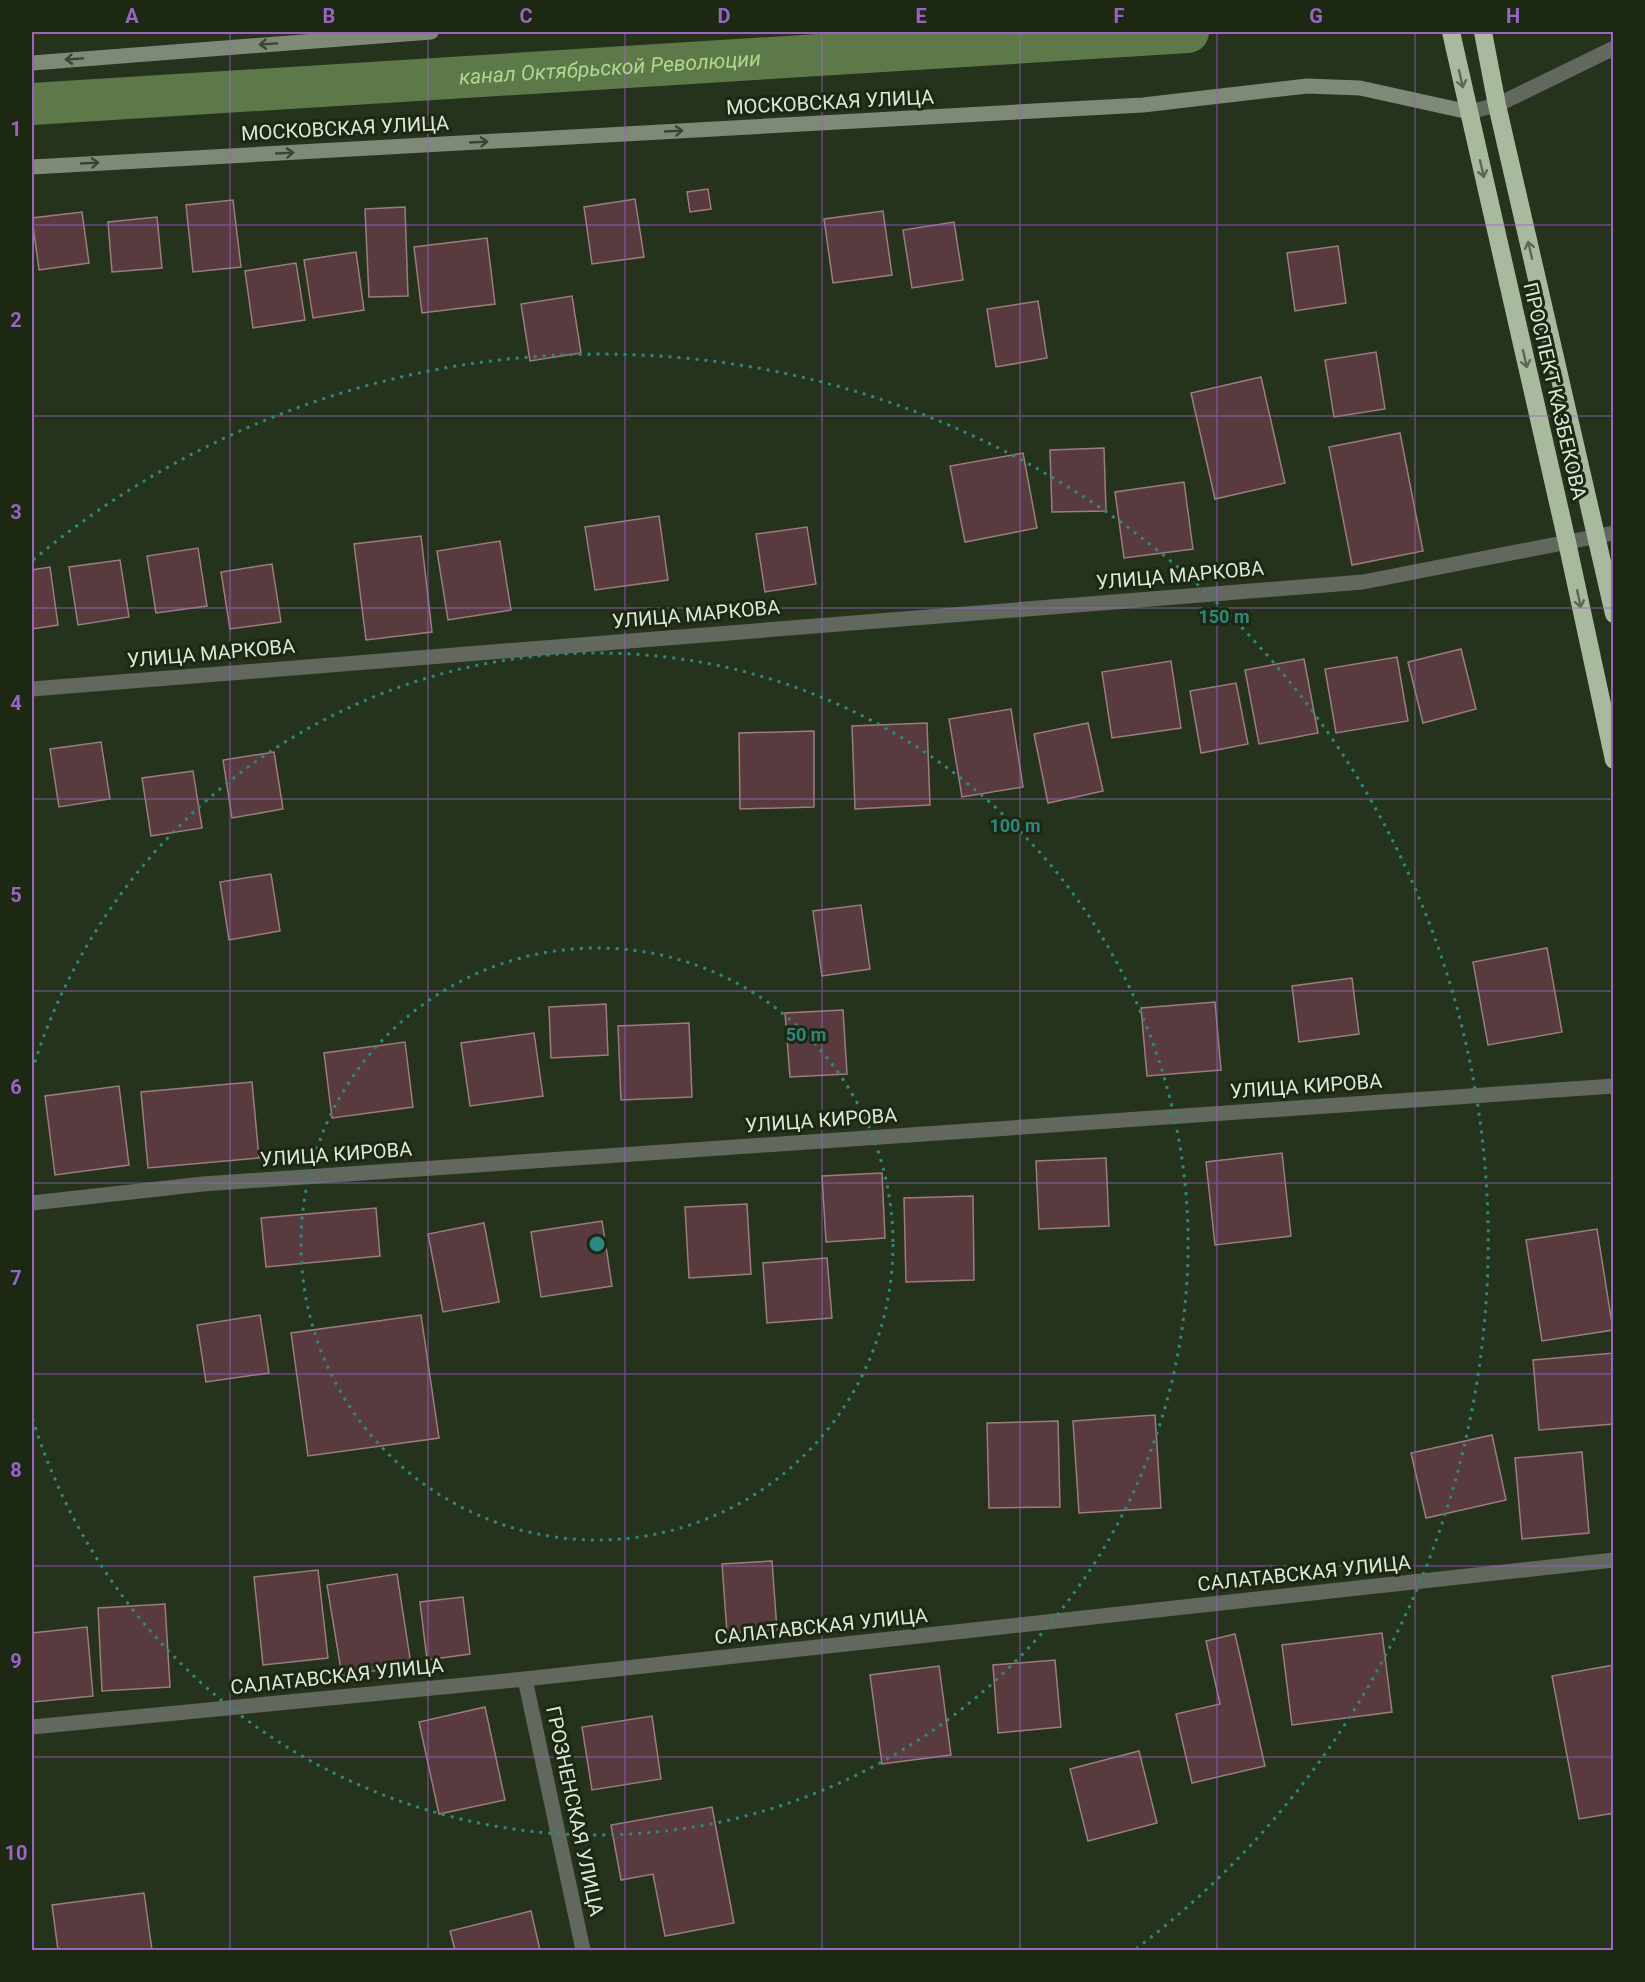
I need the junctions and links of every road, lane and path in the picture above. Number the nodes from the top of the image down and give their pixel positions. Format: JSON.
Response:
{"nodes":[{"id":1,"x":432,"y":32,"type":"edge"},
{"id":2,"x":1484,"y":36,"type":"edge"},
{"id":3,"x":1452,"y":39,"type":"edge"},
{"id":4,"x":1614,"y":48,"type":"edge"},
{"id":5,"x":32,"y":63,"type":"edge"},
{"id":6,"x":1497,"y":105,"type":"junction"},
{"id":7,"x":1469,"y":112,"type":"junction"},
{"id":8,"x":32,"y":167,"type":"edge"},
{"id":9,"x":1605,"y":534,"type":"edge"},
{"id":10,"x":1567,"y":542,"type":"junction"},
{"id":11,"x":1614,"y":614,"type":"edge"},
{"id":12,"x":32,"y":689,"type":"edge"},
{"id":13,"x":1614,"y":760,"type":"edge"},
{"id":14,"x":1614,"y":1086,"type":"edge"},
{"id":15,"x":32,"y":1203,"type":"edge"},
{"id":16,"x":1614,"y":1560,"type":"edge"},
{"id":17,"x":525,"y":1679,"type":"junction"},
{"id":18,"x":32,"y":1727,"type":"edge"},
{"id":19,"x":583,"y":1950,"type":"edge"}],
"edges":[{"from":1,"to":5,"type":"main road","one_way":true},
{"from":2,"to":6,"type":"highway","name":"ПРОСПЕКТ КАЗБЕКОВА"},
{"from":3,"to":7,"type":"highway","name":"ПРОСПЕКТ КАЗБЕКОВА","one_way":true},
{"from":4,"to":6,"type":"street","name":"МОСКОВСКАЯ УЛИЦА"},
{"from":6,"to":7,"type":"street","name":"МОСКОВСКАЯ УЛИЦА"},
{"from":9,"to":6,"type":"highway","name":"ПРОСПЕКТ КАЗБЕКОВА","one_way":true},
{"from":8,"to":7,"type":"main road","name":"МОСКОВСКАЯ УЛИЦА","one_way":true},
{"from":7,"to":10,"type":"highway","name":"ПРОСПЕКТ КАЗБЕКОВА","one_way":true},
{"from":9,"to":10,"type":"street","name":"УЛИЦА МАРКОВА"},
{"from":9,"to":11,"type":"highway","name":"ПРОСПЕКТ КАЗБЕКОВА"},
{"from":10,"to":12,"type":"street","name":"УЛИЦА МАРКОВА"},
{"from":10,"to":13,"type":"highway","name":"ПРОСПЕКТ КАЗБЕКОВА","one_way":true},
{"from":14,"to":15,"type":"street","name":"УЛИЦА КИРОВА"},
{"from":16,"to":17,"type":"street","name":"САЛАТАВСКАЯ УЛИЦА"},
{"from":17,"to":18,"type":"street","name":"САЛАТАВСКАЯ УЛИЦА"},
{"from":17,"to":19,"type":"street","name":"ГРОЗНЕНСКАЯ УЛИЦА"}]}
